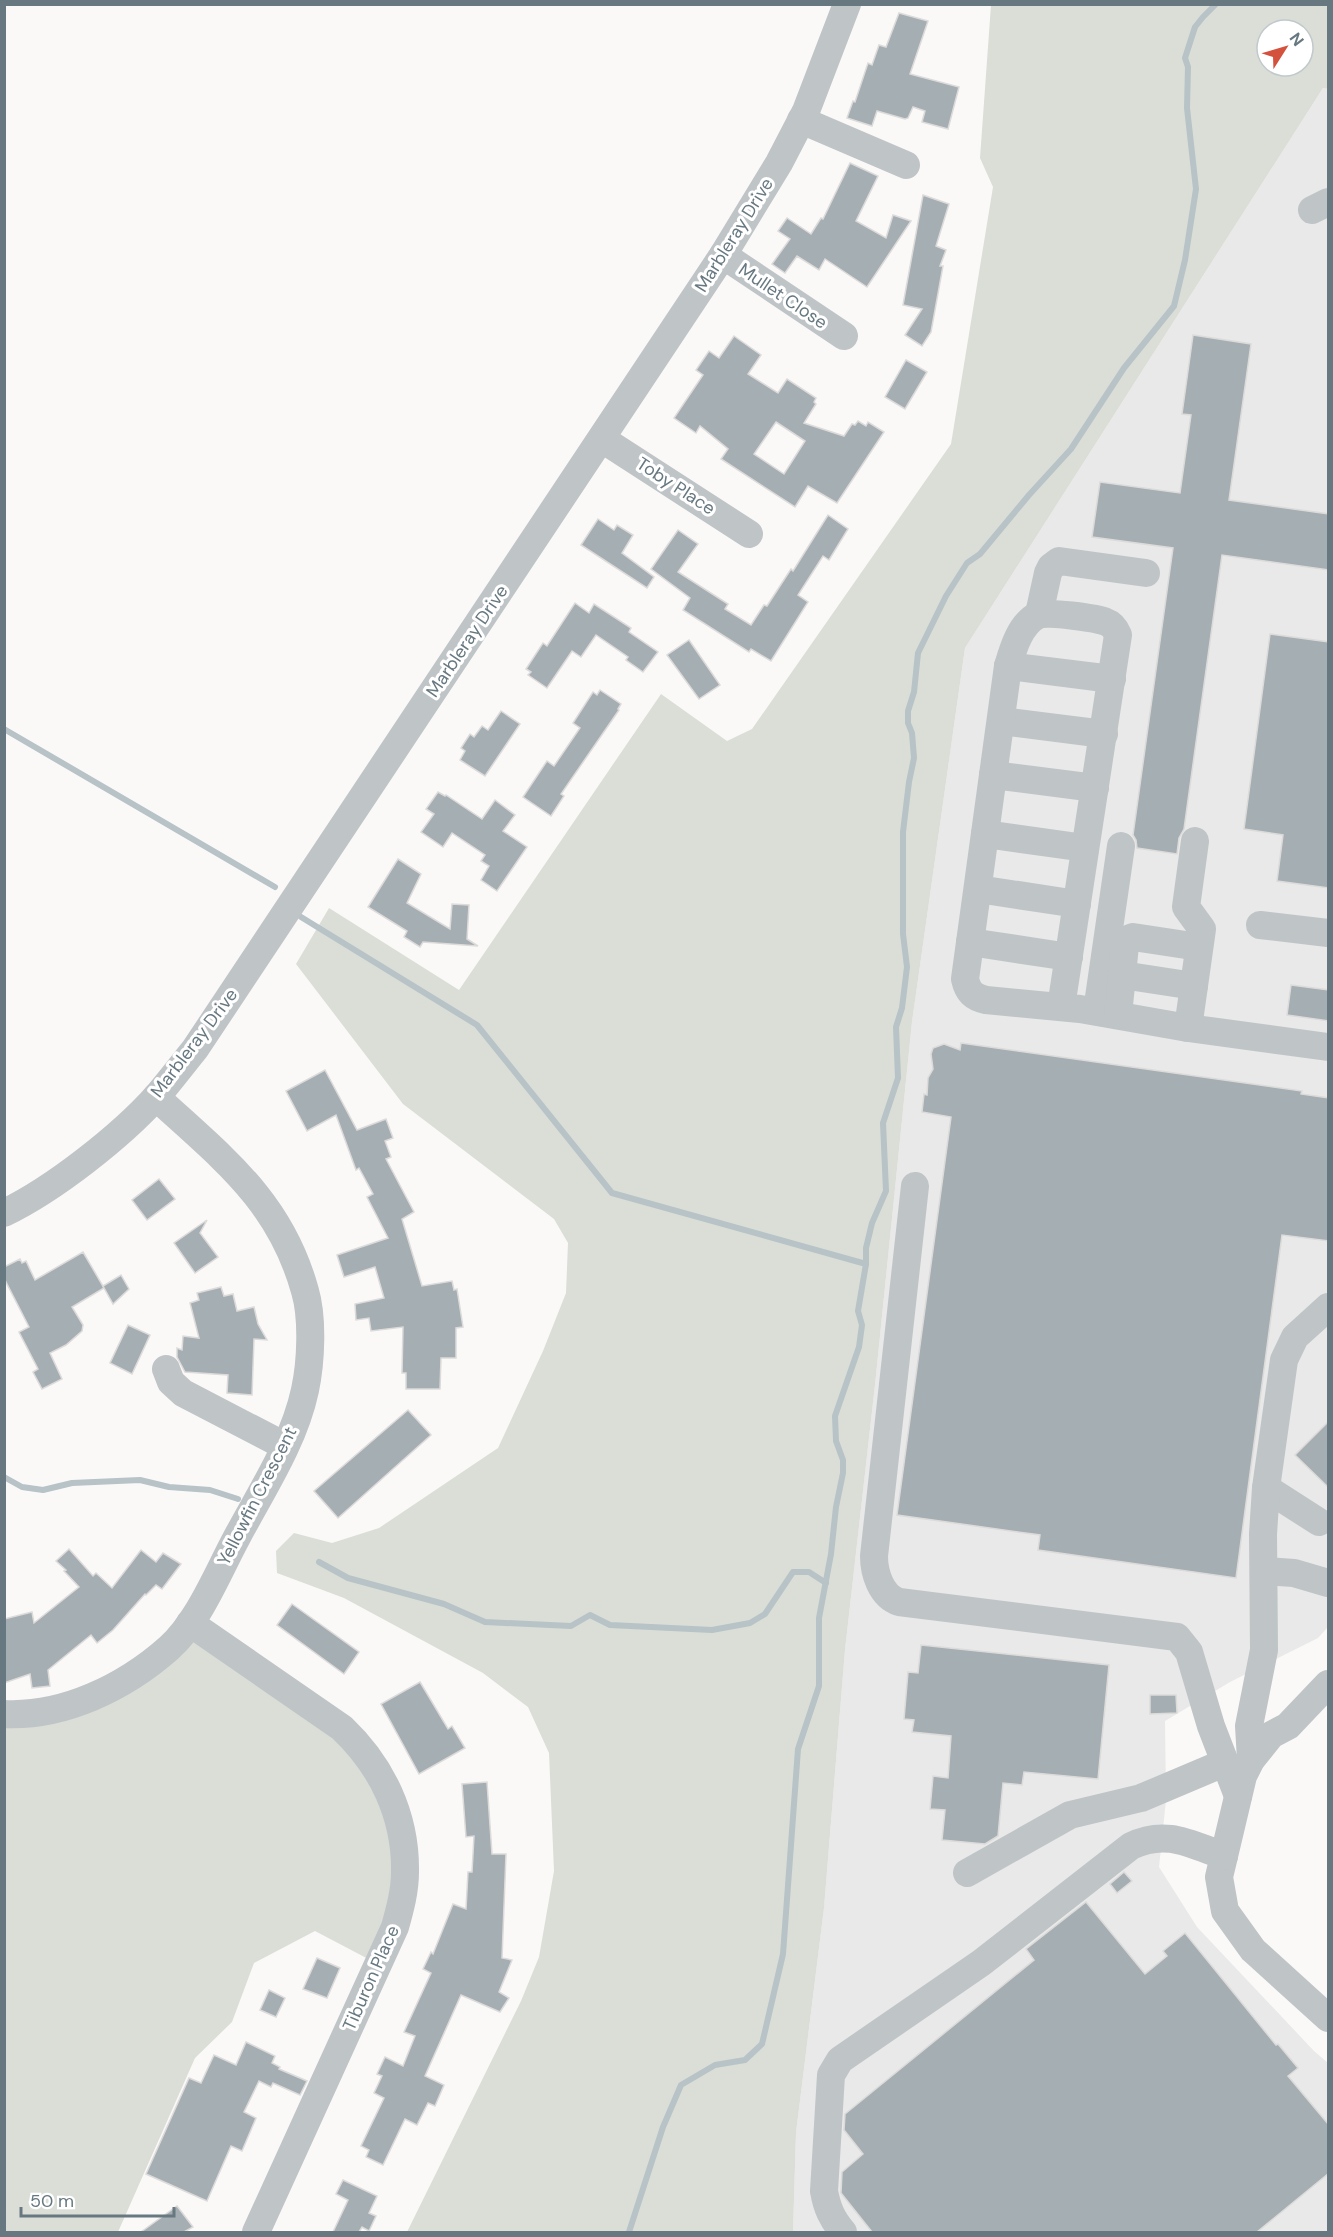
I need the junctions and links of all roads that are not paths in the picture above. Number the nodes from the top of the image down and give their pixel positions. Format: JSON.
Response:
{"nodes":[{"id":1,"x":847,"y":4,"type":"edge"},
{"id":2,"x":801,"y":120,"type":"junction"},
{"id":3,"x":906,"y":165,"type":"dead end"},
{"id":4,"x":723,"y":255,"type":"junction"},
{"id":5,"x":844,"y":336,"type":"dead end"},
{"id":6,"x":602,"y":439,"type":"junction"},
{"id":7,"x":749,"y":534,"type":"dead end"},
{"id":8,"x":1146,"y":573,"type":"dead end"},
{"id":9,"x":1039,"y":615,"type":"junction"},
{"id":10,"x":1008,"y":666,"type":"junction"},
{"id":11,"x":1112,"y":679,"type":"junction"},
{"id":12,"x":1001,"y":721,"type":"junction"},
{"id":13,"x":1104,"y":734,"type":"junction"},
{"id":14,"x":993,"y":775,"type":"junction"},
{"id":15,"x":1095,"y":788,"type":"junction"},
{"id":16,"x":985,"y":834,"type":"junction"},
{"id":17,"x":1195,"y":842,"type":"dead end"},
{"id":18,"x":1120,"y":846,"type":"dead end"},
{"id":19,"x":1085,"y":848,"type":"junction"},
{"id":20,"x":978,"y":889,"type":"junction"},
{"id":21,"x":1077,"y":904,"type":"junction"},
{"id":22,"x":1260,"y":926,"type":"dead end"},
{"id":23,"x":1329,"y":933,"type":"edge"},
{"id":24,"x":970,"y":942,"type":"junction"},
{"id":25,"x":1070,"y":957,"type":"junction"},
{"id":26,"x":1193,"y":986,"type":"junction"},
{"id":27,"x":1116,"y":991,"type":"junction"},
{"id":28,"x":1061,"y":1007,"type":"junction"},
{"id":29,"x":1329,"y":1047,"type":"edge"},
{"id":30,"x":156,"y":1097,"type":"junction"},
{"id":31,"x":915,"y":1186,"type":"dead end"},
{"id":32,"x":4,"y":1213,"type":"edge"},
{"id":33,"x":1329,"y":1307,"type":"edge"},
{"id":34,"x":166,"y":1369,"type":"dead end"},
{"id":35,"x":285,"y":1446,"type":"junction"},
{"id":36,"x":1266,"y":1488,"type":"junction"},
{"id":37,"x":1319,"y":1522,"type":"dead end"},
{"id":38,"x":1264,"y":1571,"type":"junction"},
{"id":39,"x":1329,"y":1583,"type":"edge"},
{"id":40,"x":190,"y":1623,"type":"junction"},
{"id":41,"x":1329,"y":1662,"type":"edge"},
{"id":42,"x":1329,"y":1684,"type":"edge"},
{"id":43,"x":4,"y":1714,"type":"edge"},
{"id":44,"x":1271,"y":1736,"type":"junction"},
{"id":45,"x":1238,"y":1761,"type":"junction"},
{"id":46,"x":1224,"y":1856,"type":"junction"},
{"id":47,"x":967,"y":1873,"type":"dead end"},
{"id":48,"x":1329,"y":2018,"type":"edge"},
{"id":49,"x":256,"y":2232,"type":"edge"},
{"id":50,"x":843,"y":2232,"type":"edge"}],
"edges":[{"from":1,"to":2,"type":"street","name":"Marbleray Drive"},
{"from":2,"to":3,"type":"street"},
{"from":2,"to":4,"type":"street","name":"Marbleray Drive"},
{"from":4,"to":5,"type":"street","name":"Mullet Close"},
{"from":4,"to":6,"type":"street","name":"Marbleray Drive"},
{"from":6,"to":7,"type":"street","name":"Toby Place"},
{"from":6,"to":30,"type":"street","name":"Marbleray Drive"},
{"from":8,"to":9,"type":"street"},
{"from":9,"to":10,"type":"street"},
{"from":9,"to":11,"type":"street"},
{"from":10,"to":11,"type":"street"},
{"from":10,"to":12,"type":"street"},
{"from":11,"to":13,"type":"street"},
{"from":12,"to":13,"type":"street"},
{"from":12,"to":14,"type":"street"},
{"from":13,"to":15,"type":"street"},
{"from":14,"to":15,"type":"street"},
{"from":14,"to":16,"type":"street"},
{"from":15,"to":19,"type":"street"},
{"from":16,"to":19,"type":"street"},
{"from":16,"to":20,"type":"street"},
{"from":17,"to":26,"type":"street"},
{"from":18,"to":27,"type":"street"},
{"from":19,"to":21,"type":"street"},
{"from":20,"to":21,"type":"street"},
{"from":20,"to":24,"type":"street"},
{"from":21,"to":25,"type":"street"},
{"from":22,"to":23,"type":"street"},
{"from":24,"to":25,"type":"street"},
{"from":24,"to":28,"type":"street"},
{"from":25,"to":28,"type":"street"},
{"from":26,"to":27,"type":"street"},
{"from":26,"to":27,"type":"street"},
{"from":26,"to":29,"type":"street"},
{"from":27,"to":28,"type":"street"},
{"from":30,"to":32,"type":"street","name":"Marbleray Drive"},
{"from":30,"to":35,"type":"street","name":"Yellowfin Crescent"},
{"from":31,"to":45,"type":"street"},
{"from":33,"to":36,"type":"street"},
{"from":34,"to":35,"type":"street"},
{"from":35,"to":40,"type":"street","name":"Yellowfin Crescent"},
{"from":36,"to":37,"type":"street"},
{"from":36,"to":38,"type":"street"},
{"from":38,"to":39,"type":"street"},
{"from":38,"to":45,"type":"street"},
{"from":40,"to":43,"type":"street","name":"Yellowfin Crescent"},
{"from":40,"to":49,"type":"street","name":"Tiburon Place"},
{"from":41,"to":44,"type":"street"},
{"from":42,"to":44,"type":"street"},
{"from":44,"to":45,"type":"street"},
{"from":45,"to":46,"type":"street"},
{"from":45,"to":47,"type":"street"},
{"from":46,"to":48,"type":"street"},
{"from":46,"to":50,"type":"street"}]}
